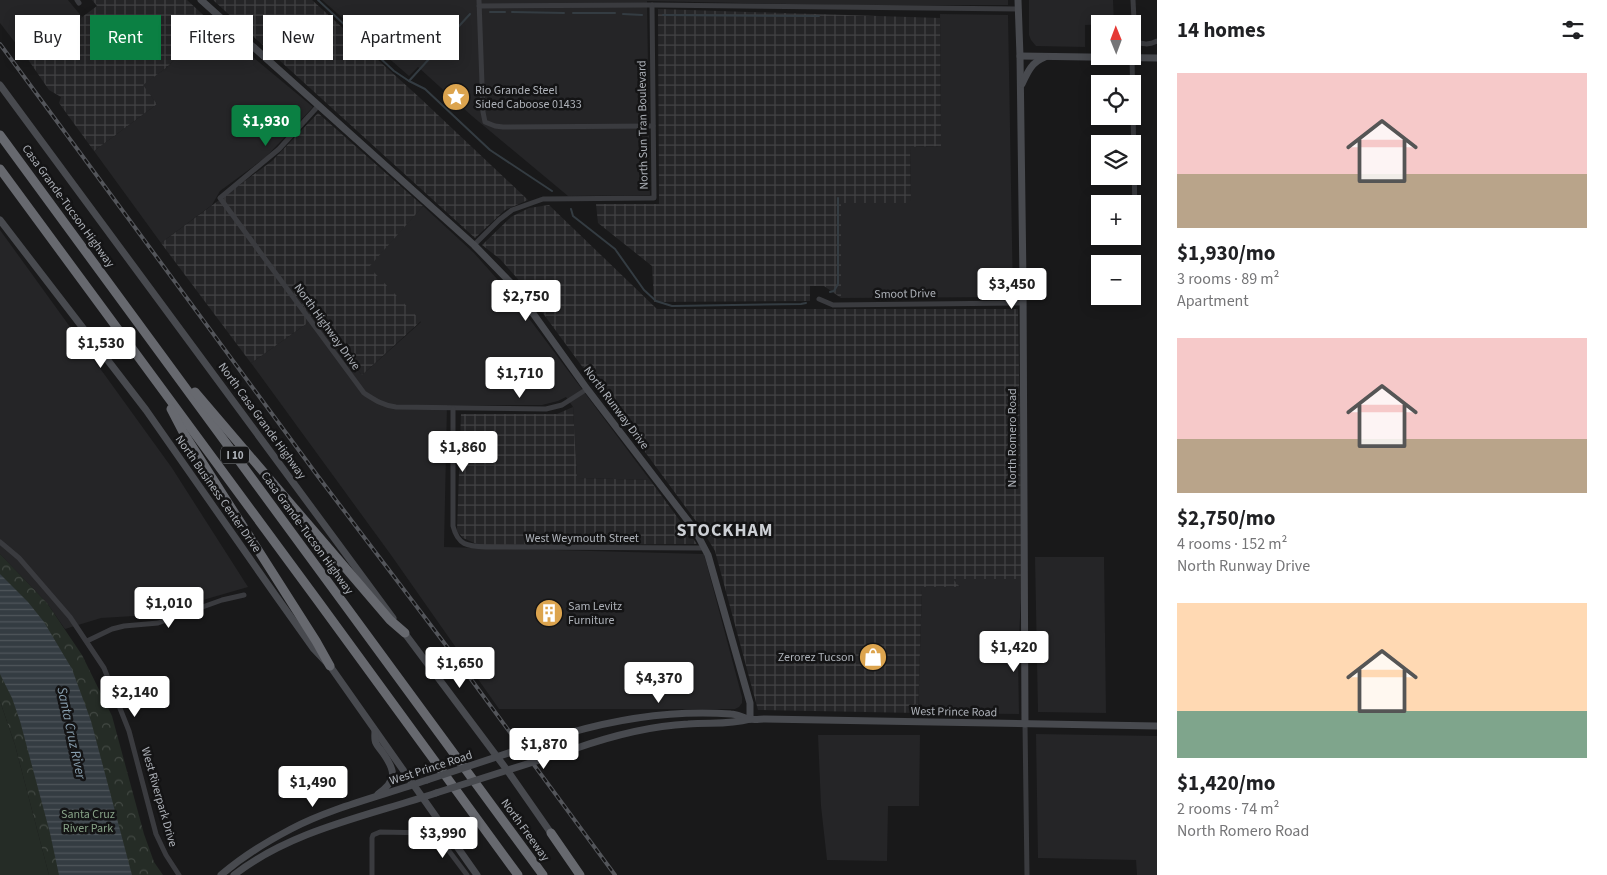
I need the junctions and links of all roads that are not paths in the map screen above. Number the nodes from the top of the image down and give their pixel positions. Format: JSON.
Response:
{"nodes":[{"id":1,"x":201,"y":0,"type":"edge"},
{"id":2,"x":1018,"y":0,"type":"edge"},
{"id":3,"x":1133,"y":0,"type":"edge"},
{"id":4,"x":479,"y":3,"type":"edge"},
{"id":5,"x":652,"y":5,"type":"junction"},
{"id":6,"x":1018,"y":9,"type":"junction"},
{"id":7,"x":1157,"y":42,"type":"edge"},
{"id":8,"x":1020,"y":56,"type":"junction"},
{"id":9,"x":1047,"y":56,"type":"junction"},
{"id":10,"x":1091,"y":57,"type":"edge"},
{"id":11,"x":1141,"y":57,"type":"edge"},
{"id":12,"x":1157,"y":58,"type":"edge"},
{"id":13,"x":1132,"y":65,"type":"edge"},
{"id":14,"x":0,"y":84,"type":"edge"},
{"id":15,"x":1021,"y":86,"type":"junction"},
{"id":16,"x":319,"y":105,"type":"junction"},
{"id":17,"x":653,"y":126,"type":"junction"},
{"id":18,"x":0,"y":135,"type":"edge"},
{"id":19,"x":0,"y":169,"type":"edge"},
{"id":20,"x":1135,"y":195,"type":"edge"},
{"id":21,"x":0,"y":220,"type":"edge"},
{"id":22,"x":474,"y":245,"type":"junction"},
{"id":23,"x":819,"y":299,"type":"dead end"},
{"id":24,"x":1023,"y":303,"type":"junction"},
{"id":25,"x":155,"y":345,"type":"junction"},
{"id":26,"x":142,"y":362,"type":"junction"},
{"id":27,"x":587,"y":389,"type":"junction"},
{"id":28,"x":453,"y":409,"type":"junction"},
{"id":29,"x":0,"y":542,"type":"edge"},
{"id":30,"x":705,"y":548,"type":"junction"},
{"id":31,"x":244,"y":595,"type":"dead end"},
{"id":32,"x":405,"y":633,"type":"junction"},
{"id":33,"x":87,"y":641,"type":"junction"},
{"id":34,"x":330,"y":666,"type":"junction"},
{"id":35,"x":750,"y":719,"type":"junction"},
{"id":36,"x":1025,"y":724,"type":"junction"},
{"id":37,"x":1157,"y":726,"type":"edge"},
{"id":38,"x":375,"y":730,"type":"junction"},
{"id":39,"x":498,"y":758,"type":"junction"},
{"id":40,"x":507,"y":770,"type":"junction"},
{"id":41,"x":470,"y":776,"type":"joint"},
{"id":42,"x":414,"y":785,"type":"junction"},
{"id":43,"x":372,"y":798,"type":"junction"},
{"id":44,"x":423,"y":798,"type":"junction"},
{"id":45,"x":551,"y":833,"type":"junction"},
{"id":46,"x":179,"y":875,"type":"edge"},
{"id":47,"x":221,"y":875,"type":"edge"},
{"id":48,"x":234,"y":875,"type":"edge"},
{"id":49,"x":372,"y":875,"type":"edge"},
{"id":50,"x":467,"y":875,"type":"edge"},
{"id":51,"x":478,"y":875,"type":"edge"},
{"id":52,"x":518,"y":875,"type":"edge"},
{"id":53,"x":543,"y":875,"type":"edge"},
{"id":54,"x":580,"y":875,"type":"edge"},
{"id":55,"x":585,"y":875,"type":"edge"},
{"id":56,"x":1027,"y":875,"type":"edge"}],
"edges":[{"from":1,"to":16,"type":"main road","name":"North Runway Drive"},
{"from":2,"to":6,"type":"main road","name":"North Romero Road"},
{"from":3,"to":7,"type":"street"},
{"from":4,"to":5,"type":"street"},
{"from":4,"to":17,"type":"street"},
{"from":5,"to":6,"type":"street"},
{"from":5,"to":17,"type":"street","name":"North Sun Tran Boulevard"},
{"from":6,"to":8,"type":"main road","name":"North Romero Road"},
{"from":8,"to":9,"type":"main road"},
{"from":8,"to":15,"type":"main road","name":"North Romero Road"},
{"from":9,"to":10,"type":"main road"},
{"from":9,"to":15,"type":"main road"},
{"from":11,"to":12,"type":"main road"},
{"from":13,"to":20,"type":"street"},
{"from":14,"to":32,"type":"main road","name":"North Casa Grande Highway"},
{"from":15,"to":24,"type":"main road","name":"North Romero Road"},
{"from":16,"to":22,"type":"main road","name":"North Runway Drive"},
{"from":16,"to":28,"type":"street","name":"North Highway Drive"},
{"from":17,"to":22,"type":"street","name":"North Sun Tran Boulevard"},
{"from":18,"to":25,"type":"highway","name":"Casa Grande-Tucson Highway","number":"I 10"},
{"from":19,"to":26,"type":"highway","number":"I 10"},
{"from":21,"to":34,"type":"main road","name":"North Business Center Drive"},
{"from":22,"to":27,"type":"main road","name":"North Runway Drive"},
{"from":23,"to":24,"type":"street","name":"Smoot Drive"},
{"from":24,"to":36,"type":"main road","name":"North Romero Road"},
{"from":25,"to":32,"type":"highway"},
{"from":25,"to":41,"type":"highway","name":"Casa Grande-Tucson Highway","number":"I 10"},
{"from":26,"to":34,"type":"highway"},
{"from":26,"to":52,"type":"highway","number":"I 10"},
{"from":27,"to":28,"type":"street","name":"North Highway Drive"},
{"from":27,"to":30,"type":"main road","name":"North Runway Drive"},
{"from":28,"to":30,"type":"street","name":"West Weymouth Street"},
{"from":29,"to":33,"type":"street","name":"West Riverpark Drive"},
{"from":30,"to":35,"type":"main road","name":"North Runway Drive"},
{"from":31,"to":33,"type":"street"},
{"from":32,"to":39,"type":"main road","name":"North Casa Grande Highway"},
{"from":33,"to":46,"type":"street","name":"West Riverpark Drive"},
{"from":34,"to":38,"type":"main road","name":"North Business Center Drive"},
{"from":35,"to":36,"type":"main road","name":"West Prince Road"},
{"from":35,"to":39,"type":"main road","name":"West Prince Road","bridge":true},
{"from":35,"to":40,"type":"main road","name":"West Prince Road","bridge":true},
{"from":36,"to":37,"type":"main road","name":"West Prince Road"},
{"from":36,"to":56,"type":"street","name":"North Romero Road"},
{"from":38,"to":42,"type":"main road","name":"North Business Center Drive"},
{"from":38,"to":43,"type":"main road"},
{"from":39,"to":40,"type":"main road","name":"North Casa Grande Highway"},
{"from":39,"to":42,"type":"main road","name":"West Prince Road","bridge":true},
{"from":40,"to":44,"type":"main road","name":"West Prince Road","bridge":true},
{"from":40,"to":45,"type":"main road","name":"North Casa Grande Highway"},
{"from":41,"to":53,"type":"highway","name":"North Freeway","number":"I 10"},
{"from":42,"to":43,"type":"main road","name":"West Prince Road"},
{"from":42,"to":44,"type":"main road","name":"North Business Center Drive"},
{"from":43,"to":47,"type":"main road","name":"West Prince Road"},
{"from":44,"to":48,"type":"main road","name":"West Prince Road"},
{"from":44,"to":51,"type":"main road","name":"North Business Center Drive"},
{"from":45,"to":54,"type":"highway"},
{"from":45,"to":55,"type":"main road","name":"North Casa Grande Highway"},
{"from":49,"to":50,"type":"street"}]}
